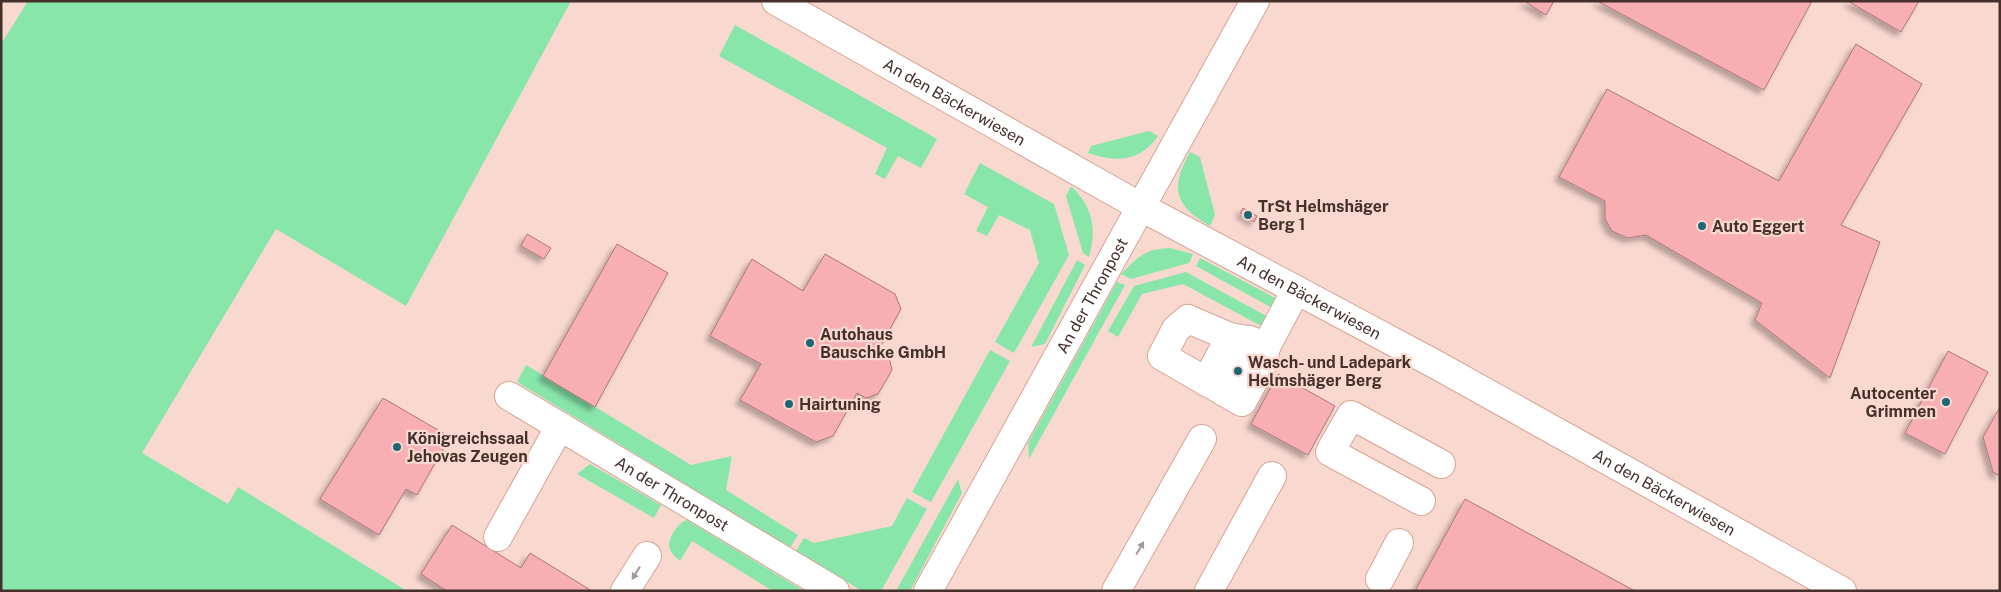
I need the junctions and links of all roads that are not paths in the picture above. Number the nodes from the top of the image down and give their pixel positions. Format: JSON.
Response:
{"nodes":[{"id":1,"x":776,"y":1,"type":"edge"},
{"id":2,"x":1255,"y":1,"type":"edge"},
{"id":3,"x":1141,"y":206,"type":"junction"},
{"id":4,"x":1296,"y":290,"type":"junction"},
{"id":5,"x":1249,"y":341,"type":"junction"},
{"id":6,"x":1224,"y":392,"type":"junction"},
{"id":7,"x":509,"y":396,"type":"dead end"},
{"id":8,"x":560,"y":426,"type":"junction"},
{"id":9,"x":1202,"y":440,"type":"dead end"},
{"id":10,"x":1441,"y":464,"type":"dead end"},
{"id":11,"x":1272,"y":476,"type":"dead end"},
{"id":12,"x":1422,"y":501,"type":"dead end"},
{"id":13,"x":498,"y":537,"type":"dead end"},
{"id":14,"x":1399,"y":543,"type":"dead end"},
{"id":15,"x":647,"y":556,"type":"dead end"},
{"id":16,"x":1380,"y":579,"type":"dead end"},
{"id":17,"x":625,"y":591,"type":"edge"},
{"id":18,"x":835,"y":591,"type":"edge"},
{"id":19,"x":928,"y":591,"type":"edge"},
{"id":20,"x":1116,"y":591,"type":"edge"},
{"id":21,"x":1209,"y":591,"type":"edge"},
{"id":22,"x":1842,"y":591,"type":"edge"}],
"edges":[{"from":1,"to":3,"type":"street","name":"An den Bäckerwiesen"},
{"from":2,"to":3,"type":"street","name":"An der Thronpost"},
{"from":3,"to":4,"type":"street","name":"An den Bäckerwiesen"},
{"from":3,"to":19,"type":"street","name":"An der Thronpost"},
{"from":4,"to":5,"type":"street"},
{"from":4,"to":22,"type":"street","name":"An den Bäckerwiesen"},
{"from":5,"to":6,"type":"street"},
{"from":5,"to":6,"type":"street"},
{"from":5,"to":6,"type":"street"},
{"from":7,"to":8,"type":"street","name":"An der Thronpost"},
{"from":8,"to":13,"type":"street"},
{"from":8,"to":18,"type":"street","name":"An der Thronpost"},
{"from":20,"to":9,"type":"street","one_way":true},
{"from":10,"to":12,"type":"street"},
{"from":11,"to":21,"type":"street"},
{"from":14,"to":16,"type":"street"},
{"from":15,"to":17,"type":"street","one_way":true}]}
